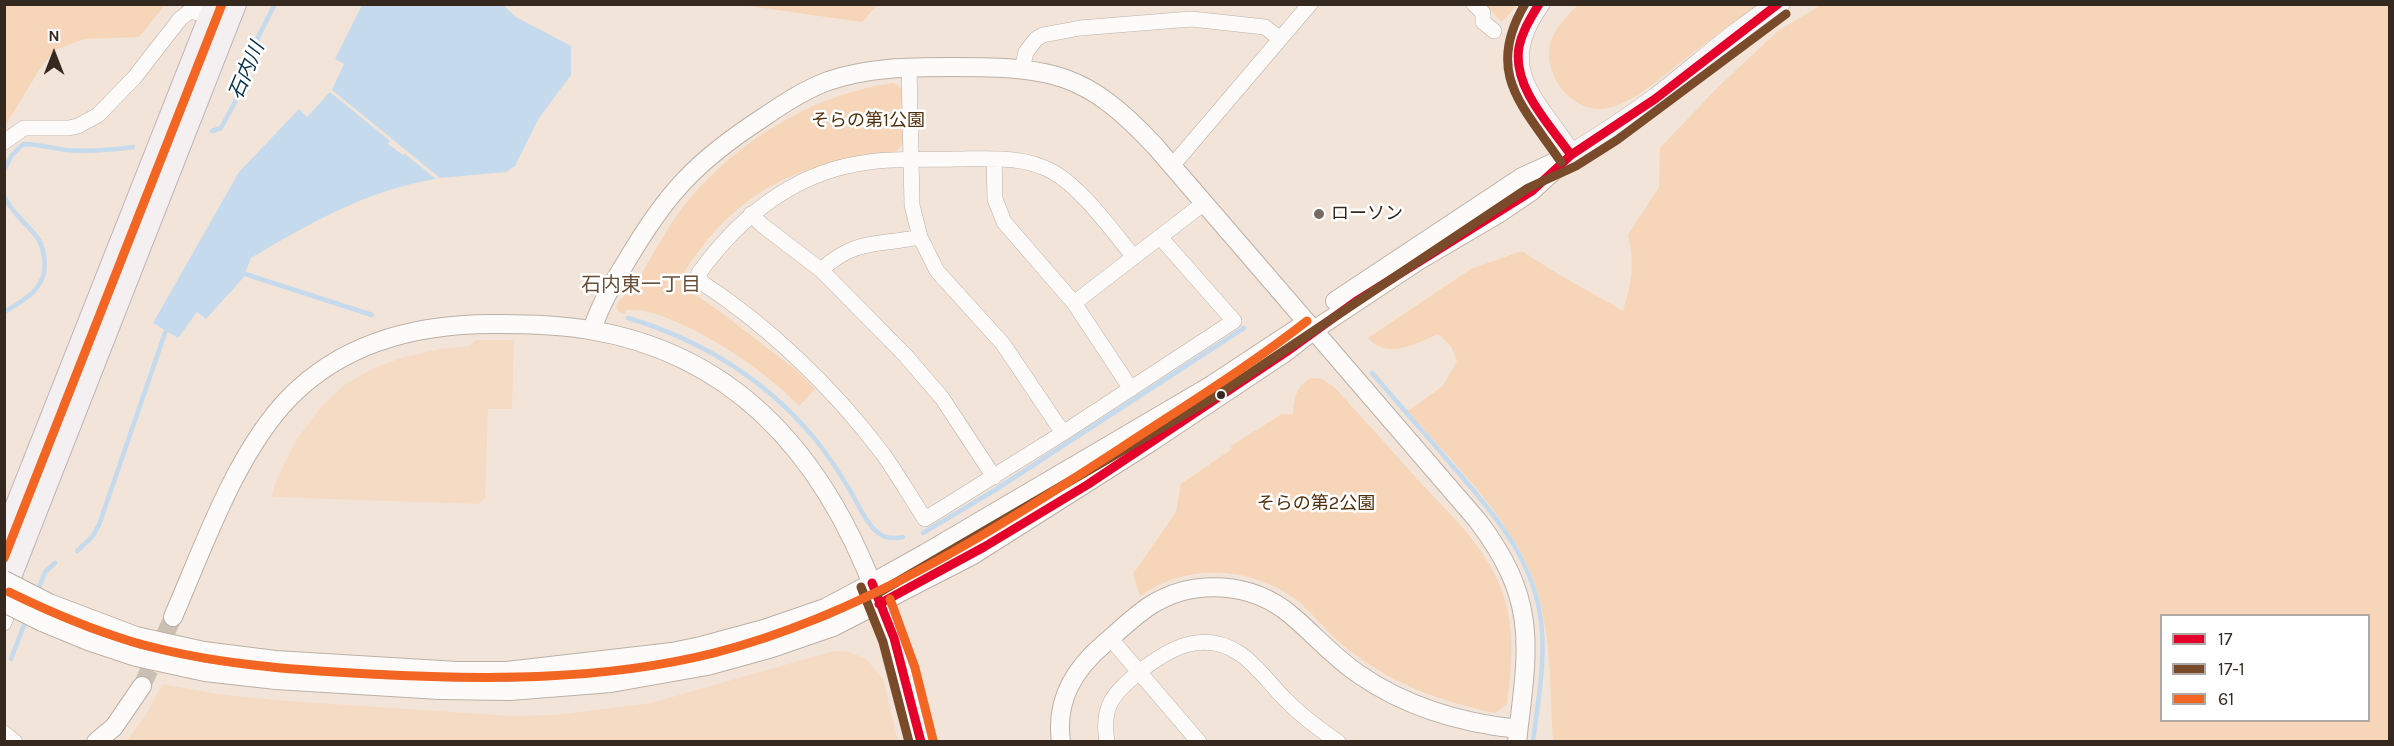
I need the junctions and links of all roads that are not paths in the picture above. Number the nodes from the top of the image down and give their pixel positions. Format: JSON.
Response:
{"nodes":[{"id":1,"x":1310,"y":4,"type":"edge"},
{"id":2,"x":1474,"y":4,"type":"edge"},
{"id":3,"x":1539,"y":4,"type":"edge"},
{"id":4,"x":1779,"y":4,"type":"edge"},
{"id":5,"x":222,"y":12,"type":"edge"},
{"id":6,"x":1494,"y":31,"type":"dead end"},
{"id":7,"x":1280,"y":39,"type":"junction"},
{"id":8,"x":909,"y":67,"type":"junction"},
{"id":9,"x":1022,"y":69,"type":"junction"},
{"id":10,"x":4,"y":142,"type":"edge"},
{"id":11,"x":1571,"y":155,"type":"junction"},
{"id":12,"x":994,"y":159,"type":"junction"},
{"id":13,"x":910,"y":160,"type":"junction"},
{"id":14,"x":1172,"y":166,"type":"junction"},
{"id":15,"x":1204,"y":203,"type":"junction"},
{"id":16,"x":752,"y":214,"type":"junction"},
{"id":17,"x":920,"y":237,"type":"junction"},
{"id":18,"x":1160,"y":237,"type":"junction"},
{"id":19,"x":1134,"y":257,"type":"junction"},
{"id":20,"x":821,"y":270,"type":"junction"},
{"id":21,"x":1074,"y":303,"type":"junction"},
{"id":22,"x":1310,"y":326,"type":"junction"},
{"id":23,"x":592,"y":330,"type":"junction"},
{"id":24,"x":1131,"y":389,"type":"junction"},
{"id":25,"x":1063,"y":433,"type":"junction"},
{"id":26,"x":994,"y":477,"type":"junction"},
{"id":27,"x":34,"y":514,"type":"junction"},
{"id":28,"x":4,"y":538,"type":"edge"},
{"id":29,"x":4,"y":580,"type":"edge"},
{"id":30,"x":872,"y":583,"type":"junction"},
{"id":31,"x":4,"y":592,"type":"edge"},
{"id":32,"x":4,"y":603,"type":"edge"},
{"id":33,"x":879,"y":604,"type":"junction"},
{"id":34,"x":173,"y":616,"type":"tunnel mouth"},
{"id":35,"x":4,"y":623,"type":"edge"},
{"id":36,"x":1110,"y":638,"type":"junction"},
{"id":37,"x":1138,"y":673,"type":"junction"},
{"id":38,"x":142,"y":686,"type":"tunnel mouth"},
{"id":39,"x":4,"y":733,"type":"edge"},
{"id":40,"x":1518,"y":735,"type":"edge"},
{"id":41,"x":1321,"y":737,"type":"edge"},
{"id":42,"x":15,"y":741,"type":"edge"},
{"id":43,"x":96,"y":741,"type":"edge"},
{"id":44,"x":921,"y":741,"type":"edge"},
{"id":45,"x":1061,"y":741,"type":"edge"},
{"id":46,"x":1107,"y":741,"type":"edge"},
{"id":47,"x":1199,"y":741,"type":"edge"},
{"id":48,"x":1338,"y":741,"type":"edge"}],
"edges":[{"from":1,"to":7,"type":"street"},
{"from":2,"to":6,"type":"street"},
{"from":3,"to":11,"type":"main road"},
{"from":4,"to":11,"type":"main road"},
{"from":5,"to":10,"type":"street"},
{"from":5,"to":27,"type":"main road"},
{"from":5,"to":28,"type":"main road"},
{"from":7,"to":9,"type":"street"},
{"from":7,"to":14,"type":"street"},
{"from":8,"to":9,"type":"street"},
{"from":8,"to":13,"type":"street"},
{"from":8,"to":23,"type":"street"},
{"from":9,"to":14,"type":"street"},
{"from":11,"to":22,"type":"street"},
{"from":12,"to":13,"type":"street"},
{"from":12,"to":19,"type":"street"},
{"from":12,"to":21,"type":"street"},
{"from":13,"to":16,"type":"street"},
{"from":13,"to":17,"type":"street"},
{"from":14,"to":15,"type":"street"},
{"from":15,"to":18,"type":"street"},
{"from":15,"to":22,"type":"street"},
{"from":16,"to":20,"type":"street"},
{"from":16,"to":26,"type":"street"},
{"from":17,"to":20,"type":"street"},
{"from":17,"to":25,"type":"street"},
{"from":18,"to":19,"type":"street"},
{"from":18,"to":24,"type":"street"},
{"from":19,"to":21,"type":"street"},
{"from":20,"to":26,"type":"street"},
{"from":21,"to":24,"type":"street"},
{"from":22,"to":30,"type":"street"},
{"from":22,"to":33,"type":"street"},
{"from":22,"to":40,"type":"street"},
{"from":23,"to":30,"type":"street"},
{"from":23,"to":34,"type":"street"},
{"from":24,"to":25,"type":"street"},
{"from":25,"to":26,"type":"street"},
{"from":27,"to":31,"type":"main road"},
{"from":27,"to":35,"type":"street"},
{"from":29,"to":30,"type":"street","bridge":true},
{"from":30,"to":33,"type":"street"},
{"from":32,"to":33,"type":"street","bridge":true},
{"from":33,"to":44,"type":"street"},
{"from":36,"to":37,"type":"street"},
{"from":36,"to":40,"type":"street"},
{"from":36,"to":45,"type":"street"},
{"from":37,"to":41,"type":"street"},
{"from":37,"to":46,"type":"street"},
{"from":37,"to":47,"type":"street"},
{"from":38,"to":43,"type":"street"},
{"from":39,"to":42,"type":"street"},
{"from":41,"to":48,"type":"street"}]}
